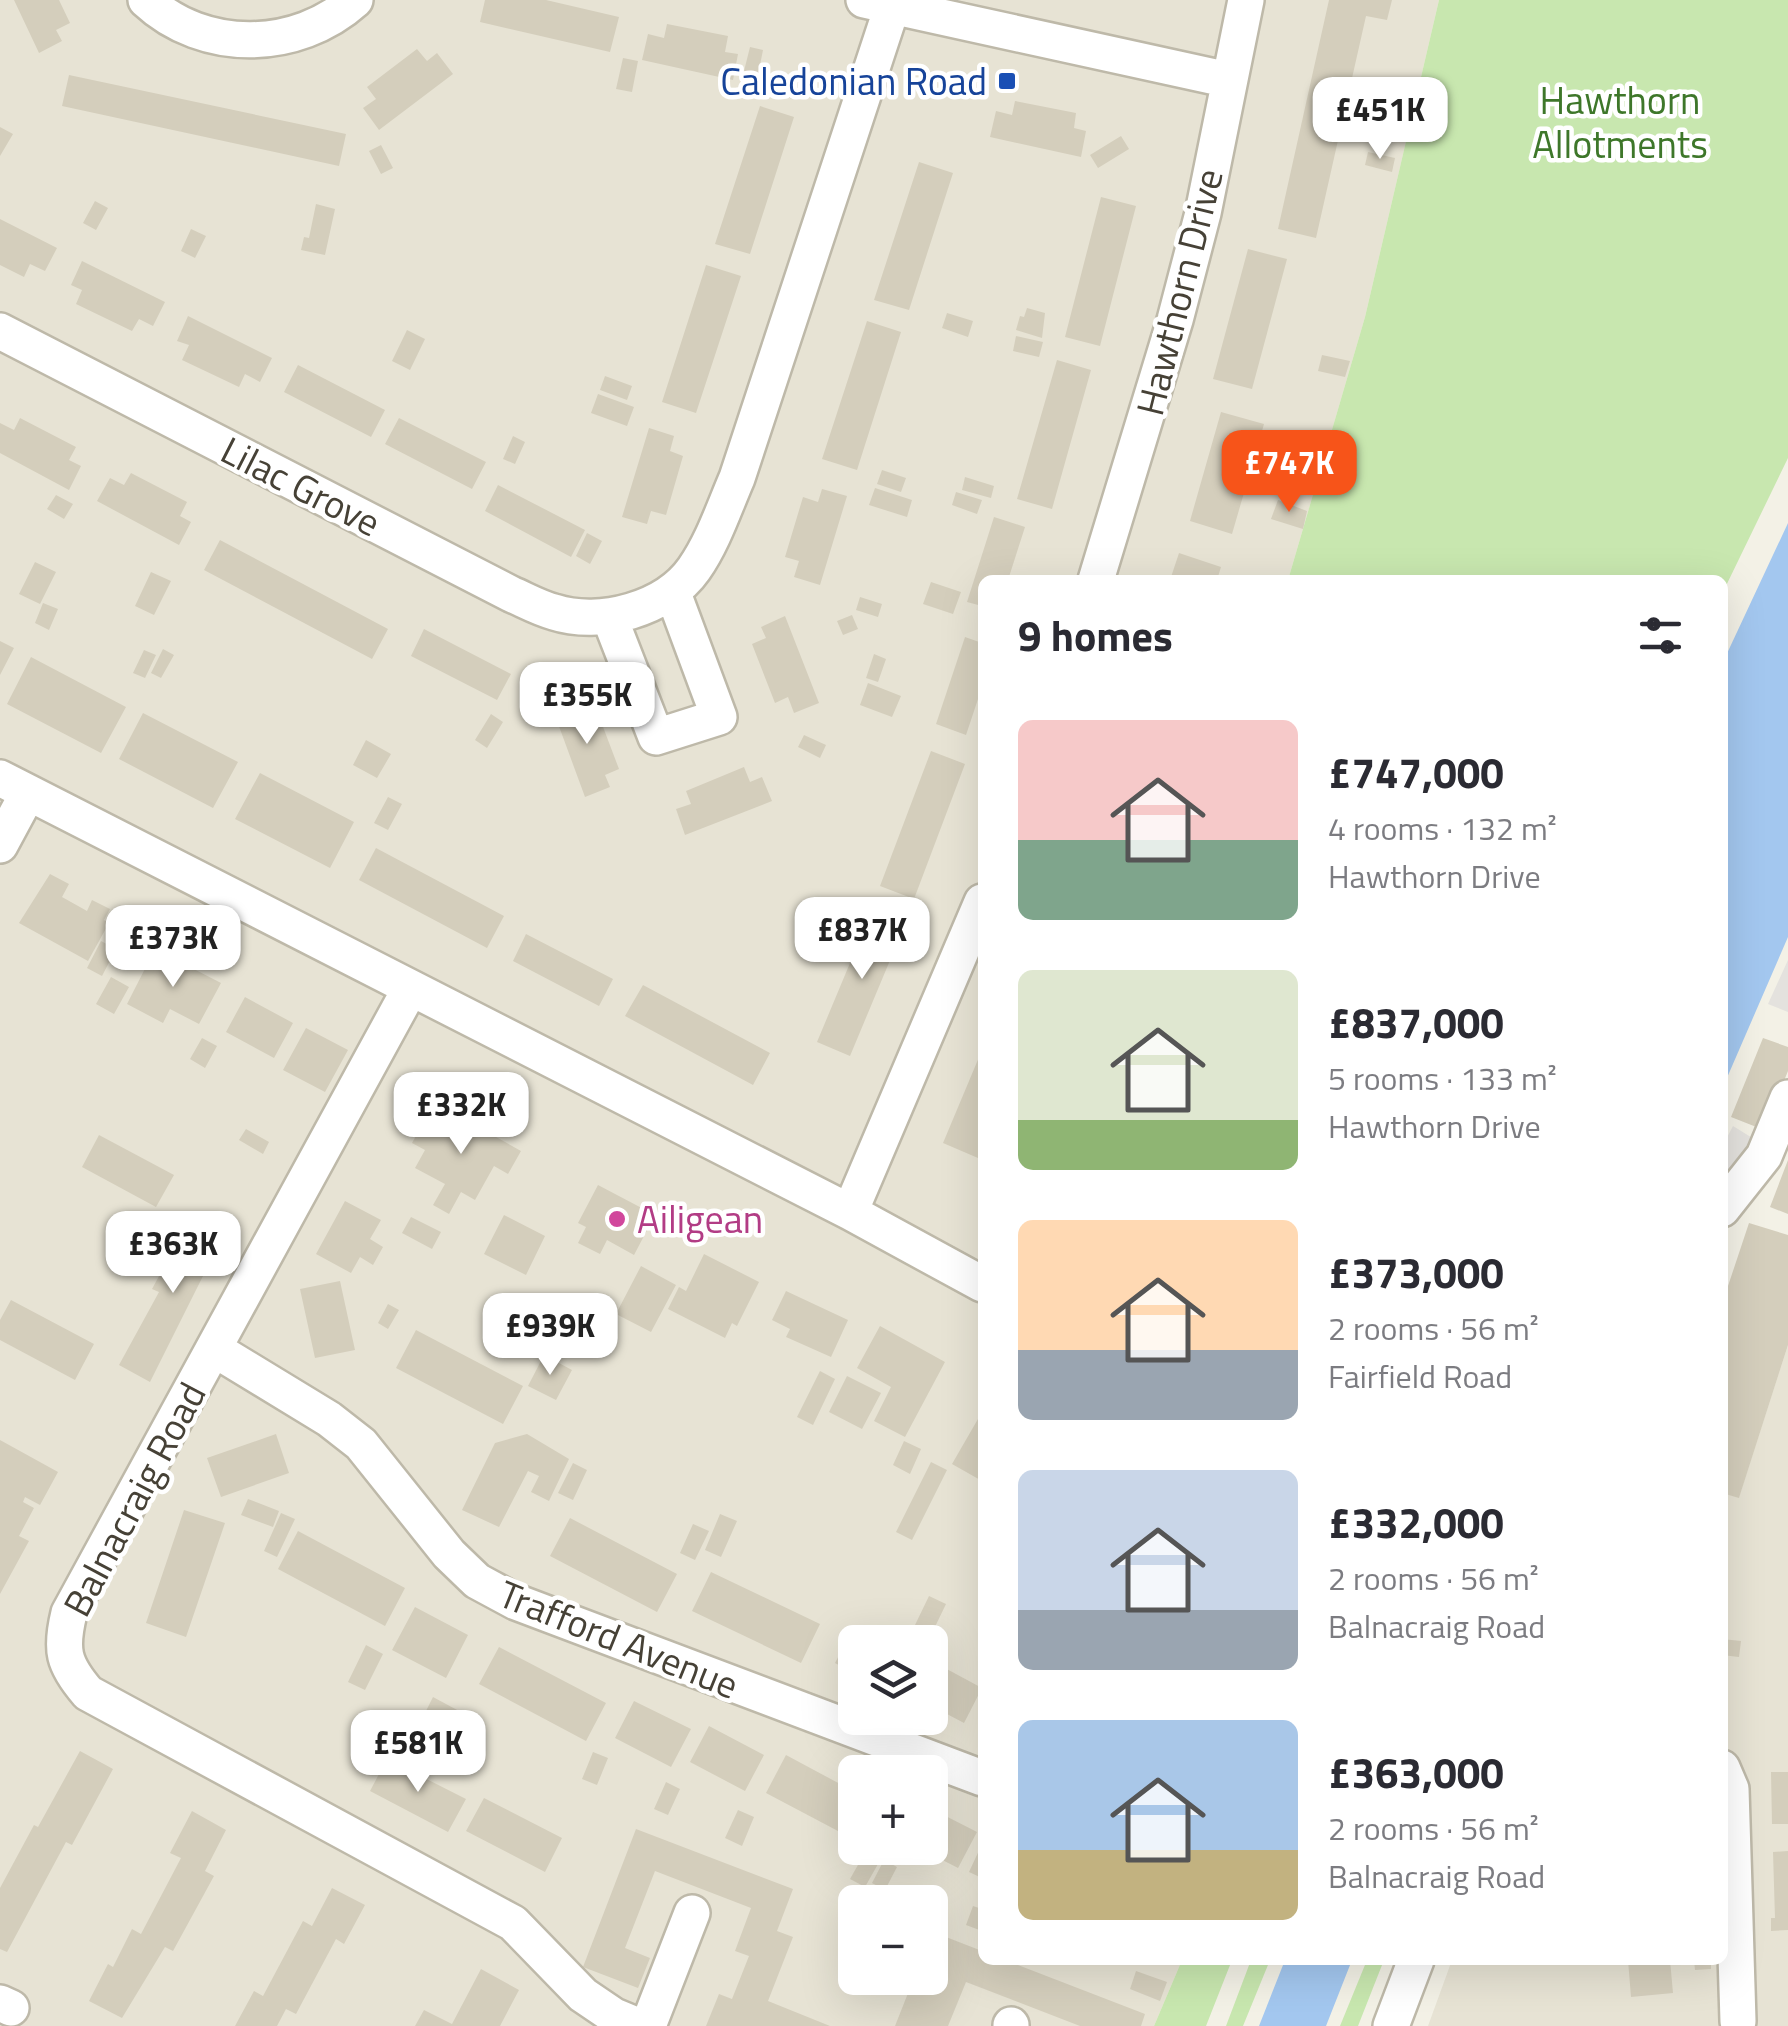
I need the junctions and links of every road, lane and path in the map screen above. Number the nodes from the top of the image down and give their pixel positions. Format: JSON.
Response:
{"nodes":[{"id":1,"x":146,"y":0,"type":"edge"},
{"id":2,"x":356,"y":0,"type":"edge"},
{"id":3,"x":1246,"y":0,"type":"edge"},
{"id":4,"x":878,"y":3,"type":"edge"},
{"id":5,"x":1229,"y":80,"type":"junction"},
{"id":6,"x":0,"y":331,"type":"edge"},
{"id":7,"x":1098,"y":575,"type":"edge"},
{"id":8,"x":673,"y":593,"type":"junction"},
{"id":9,"x":609,"y":616,"type":"junction"},
{"id":10,"x":14,"y":786,"type":"edge"},
{"id":11,"x":0,"y":845,"type":"edge"},
{"id":12,"x":978,"y":911,"type":"edge"},
{"id":13,"x":410,"y":988,"type":"junction"},
{"id":14,"x":1788,"y":1098,"type":"edge"},
{"id":15,"x":1728,"y":1201,"type":"edge"},
{"id":16,"x":850,"y":1212,"type":"junction"},
{"id":17,"x":978,"y":1282,"type":"edge"},
{"id":18,"x":214,"y":1348,"type":"junction"},
{"id":19,"x":978,"y":1776,"type":"edge"},
{"id":20,"x":1728,"y":1782,"type":"edge"},
{"id":21,"x":692,"y":1913,"type":"dead end"},
{"id":22,"x":1414,"y":1965,"type":"edge"},
{"id":23,"x":1738,"y":2021,"type":"dead end"},
{"id":24,"x":638,"y":2026,"type":"edge"},
{"id":25,"x":648,"y":2026,"type":"edge"},
{"id":26,"x":1391,"y":2026,"type":"edge"}],
"edges":[{"from":1,"to":2,"type":"street"},
{"from":3,"to":5,"type":"street","name":"Hawthorn Drive"},
{"from":4,"to":5,"type":"street"},
{"from":4,"to":8,"type":"street"},
{"from":5,"to":7,"type":"street","name":"Hawthorn Drive"},
{"from":6,"to":9,"type":"street","name":"Lilac Grove"},
{"from":8,"to":9,"type":"street","name":"Lilac Grove"},
{"from":8,"to":9,"type":"street"},
{"from":10,"to":11,"type":"street"},
{"from":10,"to":13,"type":"street"},
{"from":12,"to":16,"type":"street"},
{"from":13,"to":16,"type":"street"},
{"from":13,"to":18,"type":"street","name":"Balnacraig Road"},
{"from":14,"to":15,"type":"street"},
{"from":16,"to":17,"type":"street"},
{"from":18,"to":19,"type":"street","name":"Trafford Avenue"},
{"from":18,"to":24,"type":"street","name":"Balnacraig Road"},
{"from":20,"to":23,"type":"street"},
{"from":21,"to":25,"type":"street"},
{"from":22,"to":26,"type":"street"}]}
